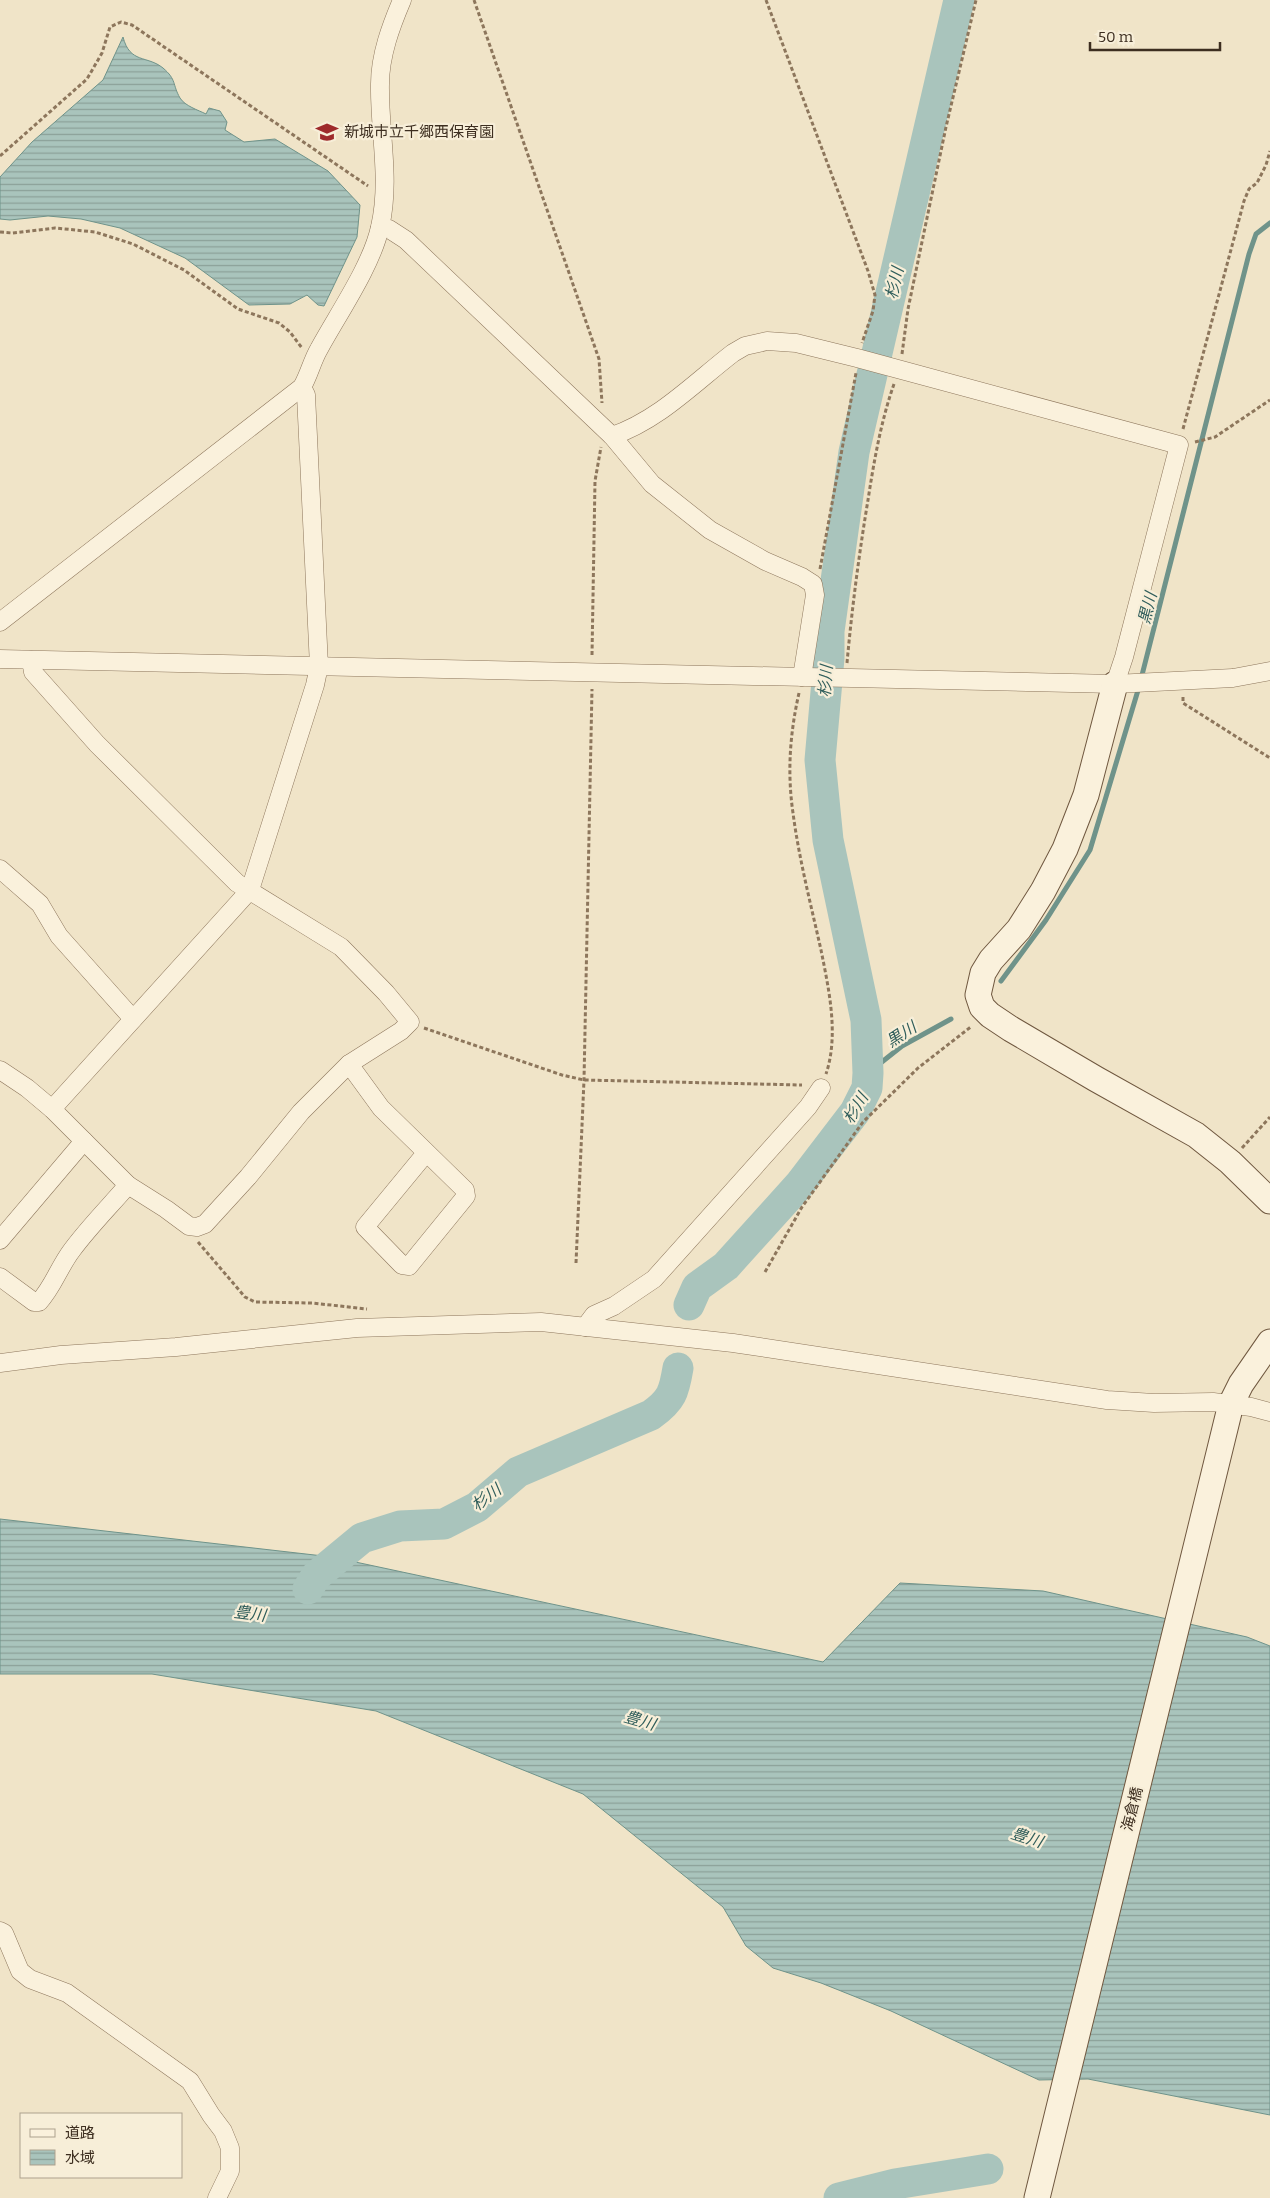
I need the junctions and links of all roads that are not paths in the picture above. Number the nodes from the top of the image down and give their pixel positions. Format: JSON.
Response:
{"nodes":[{"id":1,"x":402,"y":0,"type":"edge"},
{"id":2,"x":380,"y":228,"type":"junction"},
{"id":3,"x":302,"y":387,"type":"junction"},
{"id":4,"x":612,"y":436,"type":"junction"},
{"id":5,"x":0,"y":622,"type":"edge"},
{"id":6,"x":0,"y":659,"type":"edge"},
{"id":7,"x":31,"y":660,"type":"junction"},
{"id":8,"x":319,"y":666,"type":"junction"},
{"id":9,"x":1270,"y":671,"type":"edge"},
{"id":10,"x":806,"y":677,"type":"junction"},
{"id":11,"x":1120,"y":684,"type":"junction"},
{"id":12,"x":0,"y":869,"type":"edge"},
{"id":13,"x":250,"y":890,"type":"junction"},
{"id":14,"x":133,"y":1019,"type":"junction"},
{"id":15,"x":349,"y":1064,"type":"junction"},
{"id":16,"x":0,"y":1070,"type":"edge"},
{"id":17,"x":821,"y":1088,"type":"road end"},
{"id":18,"x":52,"y":1109,"type":"junction"},
{"id":19,"x":84,"y":1141,"type":"junction"},
{"id":20,"x":426,"y":1153,"type":"junction"},
{"id":21,"x":128,"y":1185,"type":"junction"},
{"id":22,"x":1270,"y":1201,"type":"edge"},
{"id":23,"x":0,"y":1240,"type":"edge"},
{"id":24,"x":0,"y":1277,"type":"edge"},
{"id":25,"x":585,"y":1327,"type":"junction"},
{"id":26,"x":1270,"y":1342,"type":"edge"},
{"id":27,"x":0,"y":1363,"type":"edge"},
{"id":28,"x":1229,"y":1412,"type":"junction"},
{"id":29,"x":1270,"y":1412,"type":"edge"},
{"id":30,"x":0,"y":1931,"type":"edge"},
{"id":31,"x":218,"y":2198,"type":"edge"},
{"id":32,"x":1037,"y":2198,"type":"edge"}],
"edges":[{"from":1,"to":2,"type":"street"},
{"from":2,"to":3,"type":"street"},
{"from":2,"to":4,"type":"street"},
{"from":3,"to":5,"type":"street"},
{"from":3,"to":8,"type":"street"},
{"from":4,"to":10,"type":"street"},
{"from":4,"to":11,"type":"street"},
{"from":6,"to":7,"type":"street"},
{"from":7,"to":8,"type":"street"},
{"from":7,"to":13,"type":"street"},
{"from":8,"to":10,"type":"street"},
{"from":8,"to":13,"type":"street"},
{"from":9,"to":11,"type":"street"},
{"from":10,"to":11,"type":"street"},
{"from":11,"to":22,"type":"street"},
{"from":12,"to":14,"type":"street"},
{"from":13,"to":14,"type":"street"},
{"from":13,"to":15,"type":"street"},
{"from":14,"to":18,"type":"street"},
{"from":15,"to":20,"type":"street"},
{"from":15,"to":21,"type":"street"},
{"from":16,"to":18,"type":"street"},
{"from":17,"to":25,"type":"street"},
{"from":18,"to":19,"type":"street"},
{"from":19,"to":21,"type":"street"},
{"from":19,"to":23,"type":"street"},
{"from":20,"to":20,"type":"street"},
{"from":21,"to":24,"type":"street"},
{"from":25,"to":27,"type":"street"},
{"from":25,"to":28,"type":"street"},
{"from":26,"to":28,"type":"street","name":"海倉橋"},
{"from":28,"to":29,"type":"street"},
{"from":28,"to":32,"type":"street","name":"海倉橋"},
{"from":30,"to":31,"type":"street"}]}
